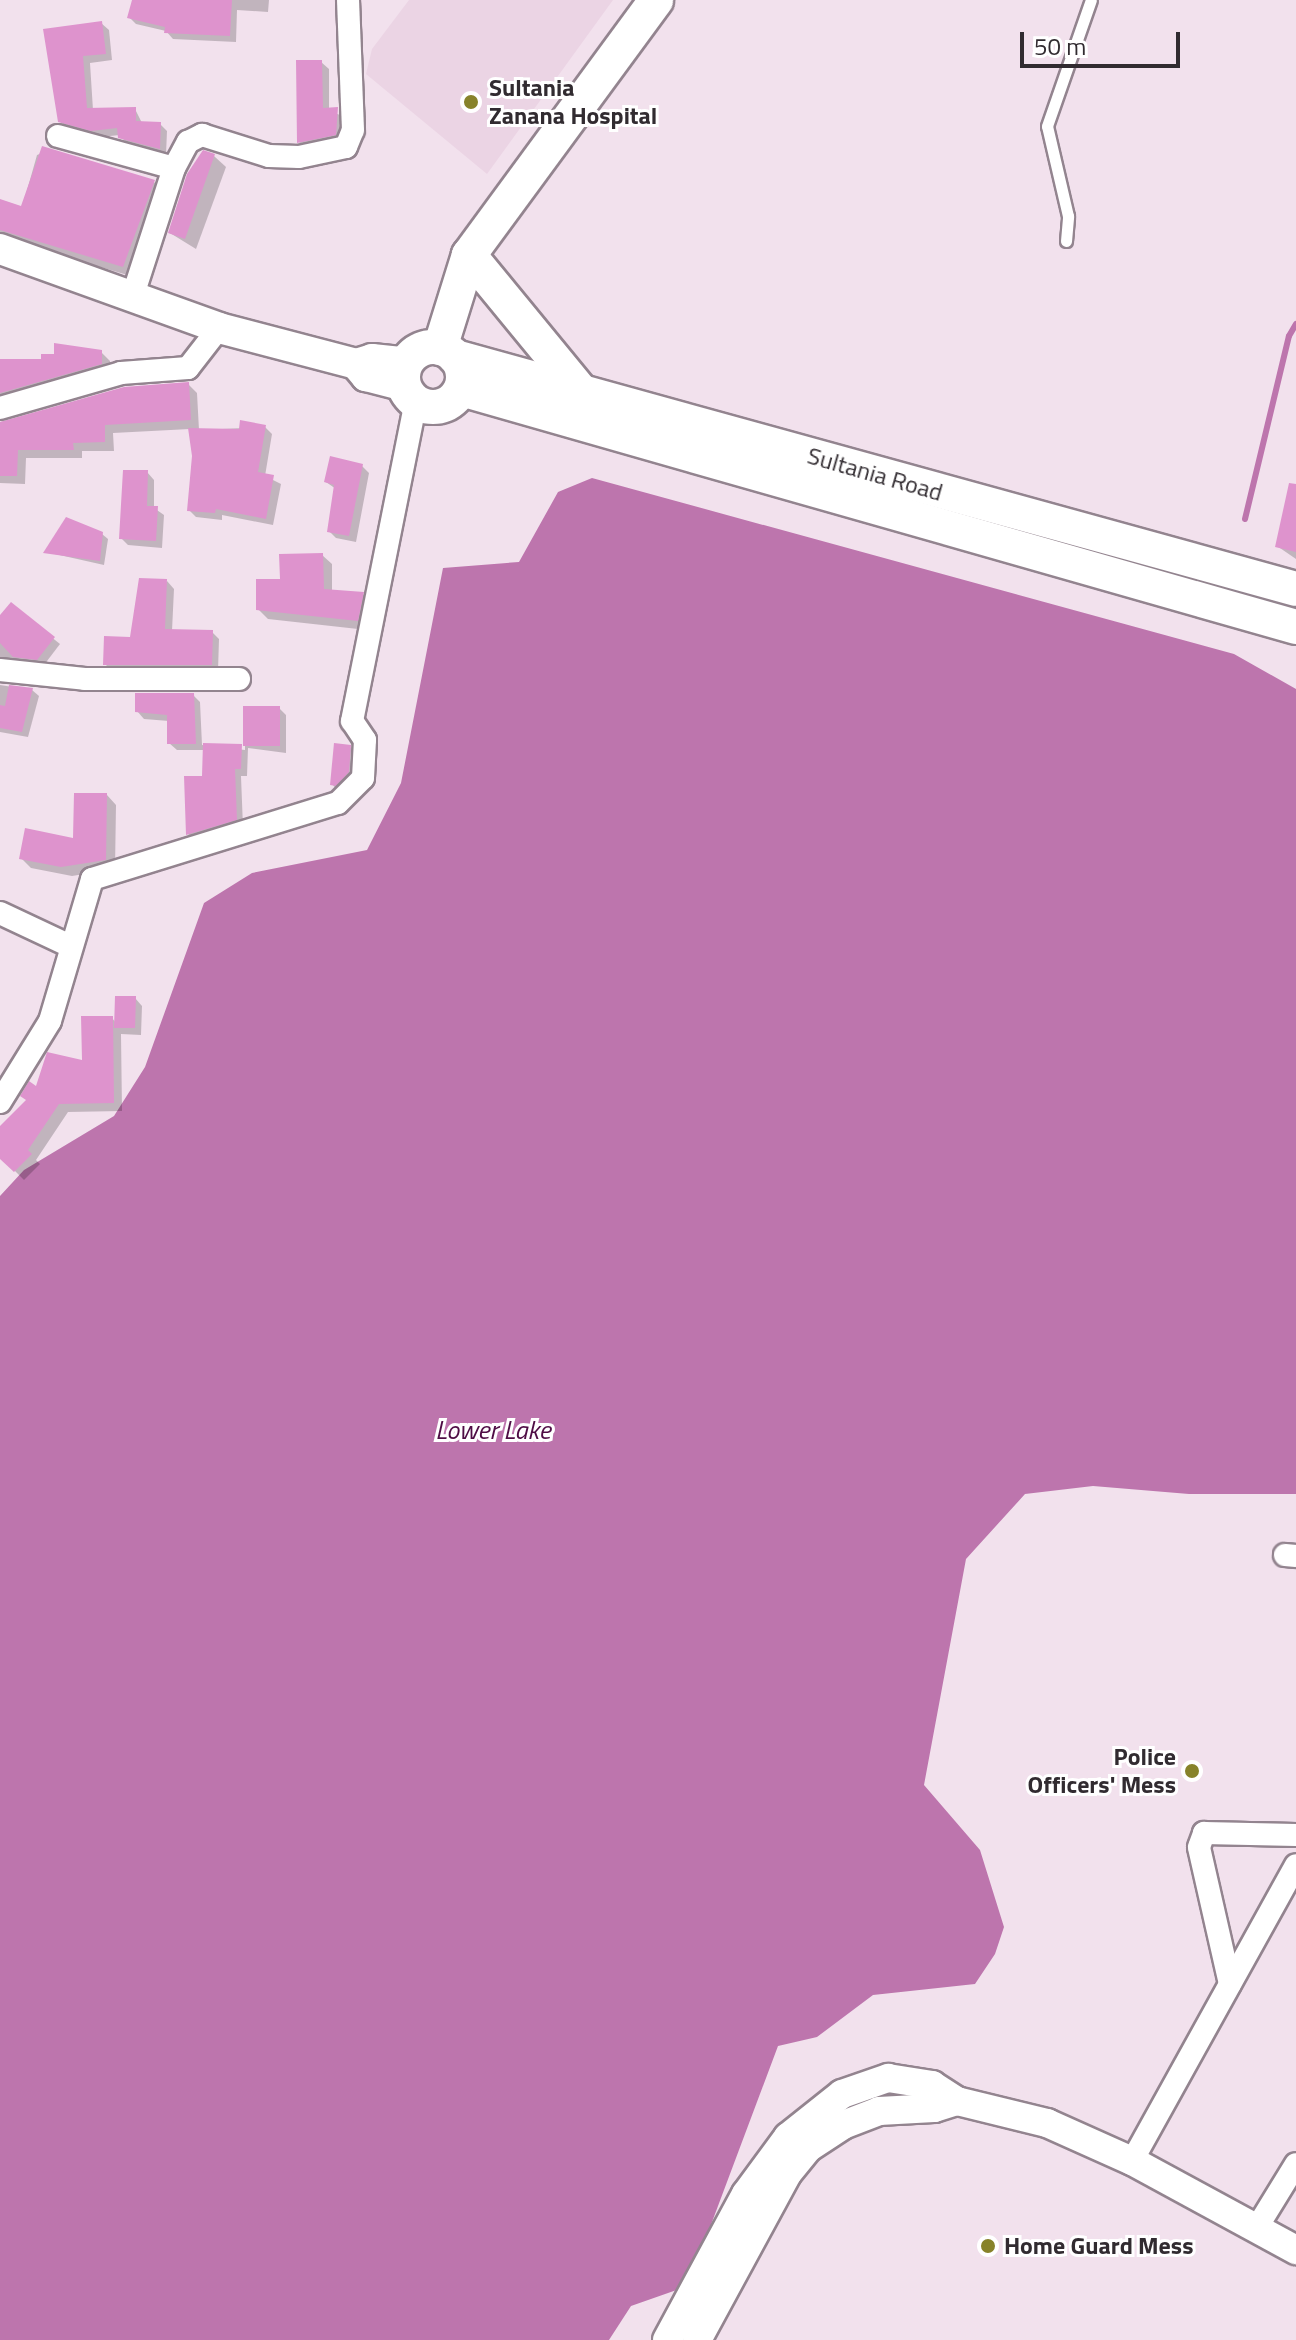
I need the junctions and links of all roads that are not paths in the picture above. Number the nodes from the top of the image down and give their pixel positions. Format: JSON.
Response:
{"nodes":[{"id":1,"x":348,"y":0,"type":"edge"},
{"id":2,"x":656,"y":0,"type":"edge"},
{"id":3,"x":1091,"y":0,"type":"edge"},
{"id":4,"x":58,"y":136,"type":"dead end"},
{"id":5,"x":174,"y":168,"type":"junction"},
{"id":6,"x":1066,"y":241,"type":"dead end"},
{"id":7,"x":0,"y":249,"type":"edge"},
{"id":8,"x":469,"y":255,"type":"junction"},
{"id":9,"x":132,"y":298,"type":"junction"},
{"id":10,"x":219,"y":328,"type":"junction"},
{"id":11,"x":452,"y":364,"type":"junction"},
{"id":12,"x":409,"y":384,"type":"junction"},
{"id":13,"x":579,"y":389,"type":"junction"},
{"id":14,"x":0,"y":408,"type":"edge"},
{"id":15,"x":1296,"y":589,"type":"edge"},
{"id":16,"x":1296,"y":627,"type":"edge"},
{"id":17,"x":0,"y":670,"type":"edge"},
{"id":18,"x":239,"y":679,"type":"dead end"},
{"id":19,"x":0,"y":913,"type":"edge"},
{"id":20,"x":70,"y":946,"type":"junction"},
{"id":21,"x":0,"y":1102,"type":"edge"},
{"id":22,"x":1296,"y":1835,"type":"edge"},
{"id":23,"x":1296,"y":1865,"type":"edge"},
{"id":24,"x":1230,"y":1984,"type":"junction"},
{"id":25,"x":957,"y":2101,"type":"junction"},
{"id":26,"x":1132,"y":2161,"type":"junction"},
{"id":27,"x":1296,"y":2164,"type":"edge"},
{"id":28,"x":1256,"y":2229,"type":"junction"},
{"id":29,"x":1296,"y":2250,"type":"edge"},
{"id":30,"x":667,"y":2340,"type":"edge"},
{"id":31,"x":697,"y":2340,"type":"edge"}],
"edges":[{"from":1,"to":5,"type":"street"},
{"from":2,"to":8,"type":"main road"},
{"from":3,"to":6,"type":"lane"},
{"from":4,"to":5,"type":"street"},
{"from":5,"to":9,"type":"street"},
{"from":7,"to":9,"type":"main road"},
{"from":8,"to":11,"type":"main road"},
{"from":8,"to":13,"type":"main road"},
{"from":9,"to":10,"type":"main road"},
{"from":10,"to":12,"type":"main road"},
{"from":10,"to":14,"type":"street"},
{"from":11,"to":12,"type":"main road"},
{"from":11,"to":12,"type":"main road"},
{"from":11,"to":13,"type":"main road","name":"Sultania Road"},
{"from":11,"to":16,"type":"main road","name":"Sultania Road"},
{"from":12,"to":20,"type":"street"},
{"from":13,"to":15,"type":"main road","name":"Sultania Road"},
{"from":17,"to":18,"type":"street"},
{"from":19,"to":20,"type":"street"},
{"from":20,"to":21,"type":"street"},
{"from":22,"to":24,"type":"street"},
{"from":23,"to":24,"type":"street"},
{"from":24,"to":26,"type":"street"},
{"from":25,"to":26,"type":"street"},
{"from":25,"to":30,"type":"street"},
{"from":25,"to":31,"type":"street"},
{"from":26,"to":28,"type":"street"},
{"from":27,"to":28,"type":"street"},
{"from":28,"to":29,"type":"street"}]}
